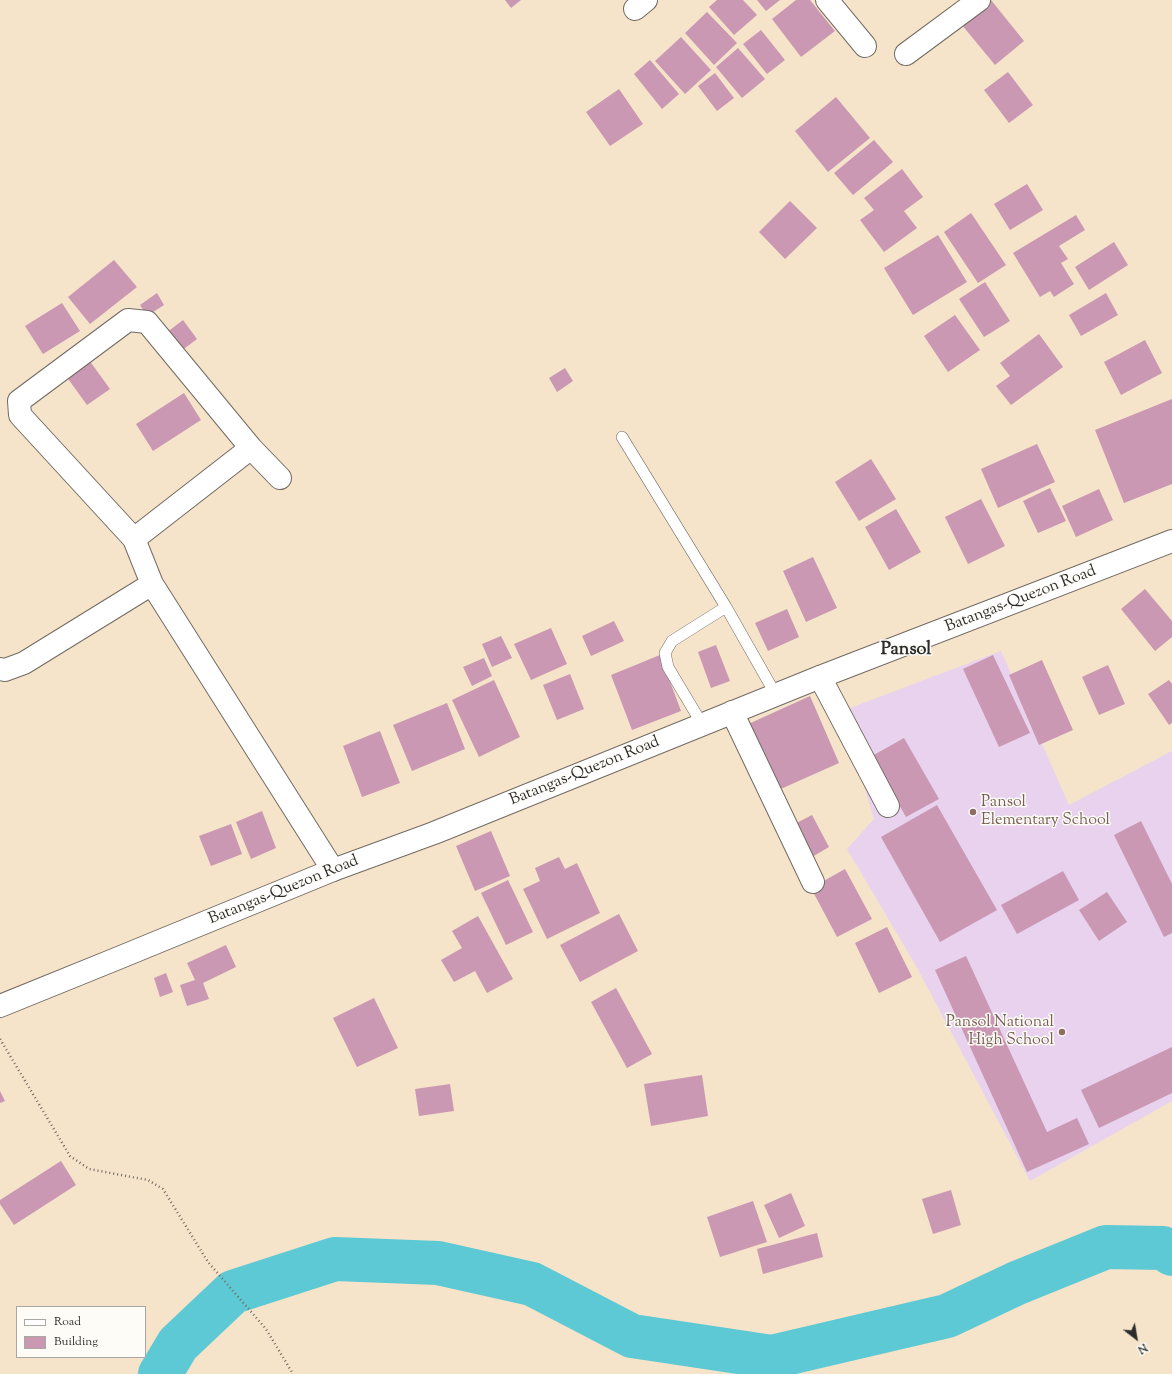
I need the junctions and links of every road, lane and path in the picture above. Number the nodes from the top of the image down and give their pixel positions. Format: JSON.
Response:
{"nodes":[{"id":1,"x":826,"y":0,"type":"edge"},
{"id":2,"x":978,"y":0,"type":"edge"},
{"id":3,"x":865,"y":46,"type":"dead end"},
{"id":4,"x":906,"y":54,"type":"dead end"},
{"id":5,"x":622,"y":437,"type":"dead end"},
{"id":6,"x":251,"y":448,"type":"junction"},
{"id":7,"x":280,"y":478,"type":"dead end"},
{"id":8,"x":134,"y":539,"type":"junction"},
{"id":9,"x":1172,"y":542,"type":"edge"},
{"id":10,"x":152,"y":584,"type":"junction"},
{"id":11,"x":726,"y":607,"type":"junction"},
{"id":12,"x":0,"y":669,"type":"edge"},
{"id":13,"x":820,"y":677,"type":"junction"},
{"id":14,"x":776,"y":694,"type":"junction"},
{"id":15,"x":732,"y":712,"type":"junction"},
{"id":16,"x":702,"y":724,"type":"junction"},
{"id":17,"x":888,"y":806,"type":"dead end"},
{"id":18,"x":333,"y":870,"type":"junction"},
{"id":19,"x":813,"y":882,"type":"dead end"},
{"id":20,"x":0,"y":1006,"type":"edge"},
{"id":21,"x":0,"y":1039,"type":"edge"},
{"id":22,"x":293,"y":1374,"type":"edge"}],
"edges":[{"from":1,"to":3,"type":"street"},
{"from":2,"to":4,"type":"street"},
{"from":5,"to":11,"type":"lane"},
{"from":6,"to":7,"type":"street"},
{"from":6,"to":8,"type":"street"},
{"from":6,"to":8,"type":"street"},
{"from":8,"to":10,"type":"street"},
{"from":9,"to":13,"type":"street","name":"Batangas-Quezon Road"},
{"from":10,"to":12,"type":"street"},
{"from":10,"to":18,"type":"street"},
{"from":11,"to":14,"type":"lane"},
{"from":11,"to":16,"type":"lane"},
{"from":13,"to":14,"type":"street","name":"Batangas-Quezon Road"},
{"from":13,"to":17,"type":"street"},
{"from":14,"to":15,"type":"street","name":"Batangas-Quezon Road"},
{"from":15,"to":16,"type":"street","name":"Batangas-Quezon Road"},
{"from":15,"to":19,"type":"street"},
{"from":16,"to":18,"type":"street","name":"Batangas-Quezon Road"},
{"from":18,"to":20,"type":"street","name":"Batangas-Quezon Road"},
{"from":21,"to":22,"type":"path"}]}
